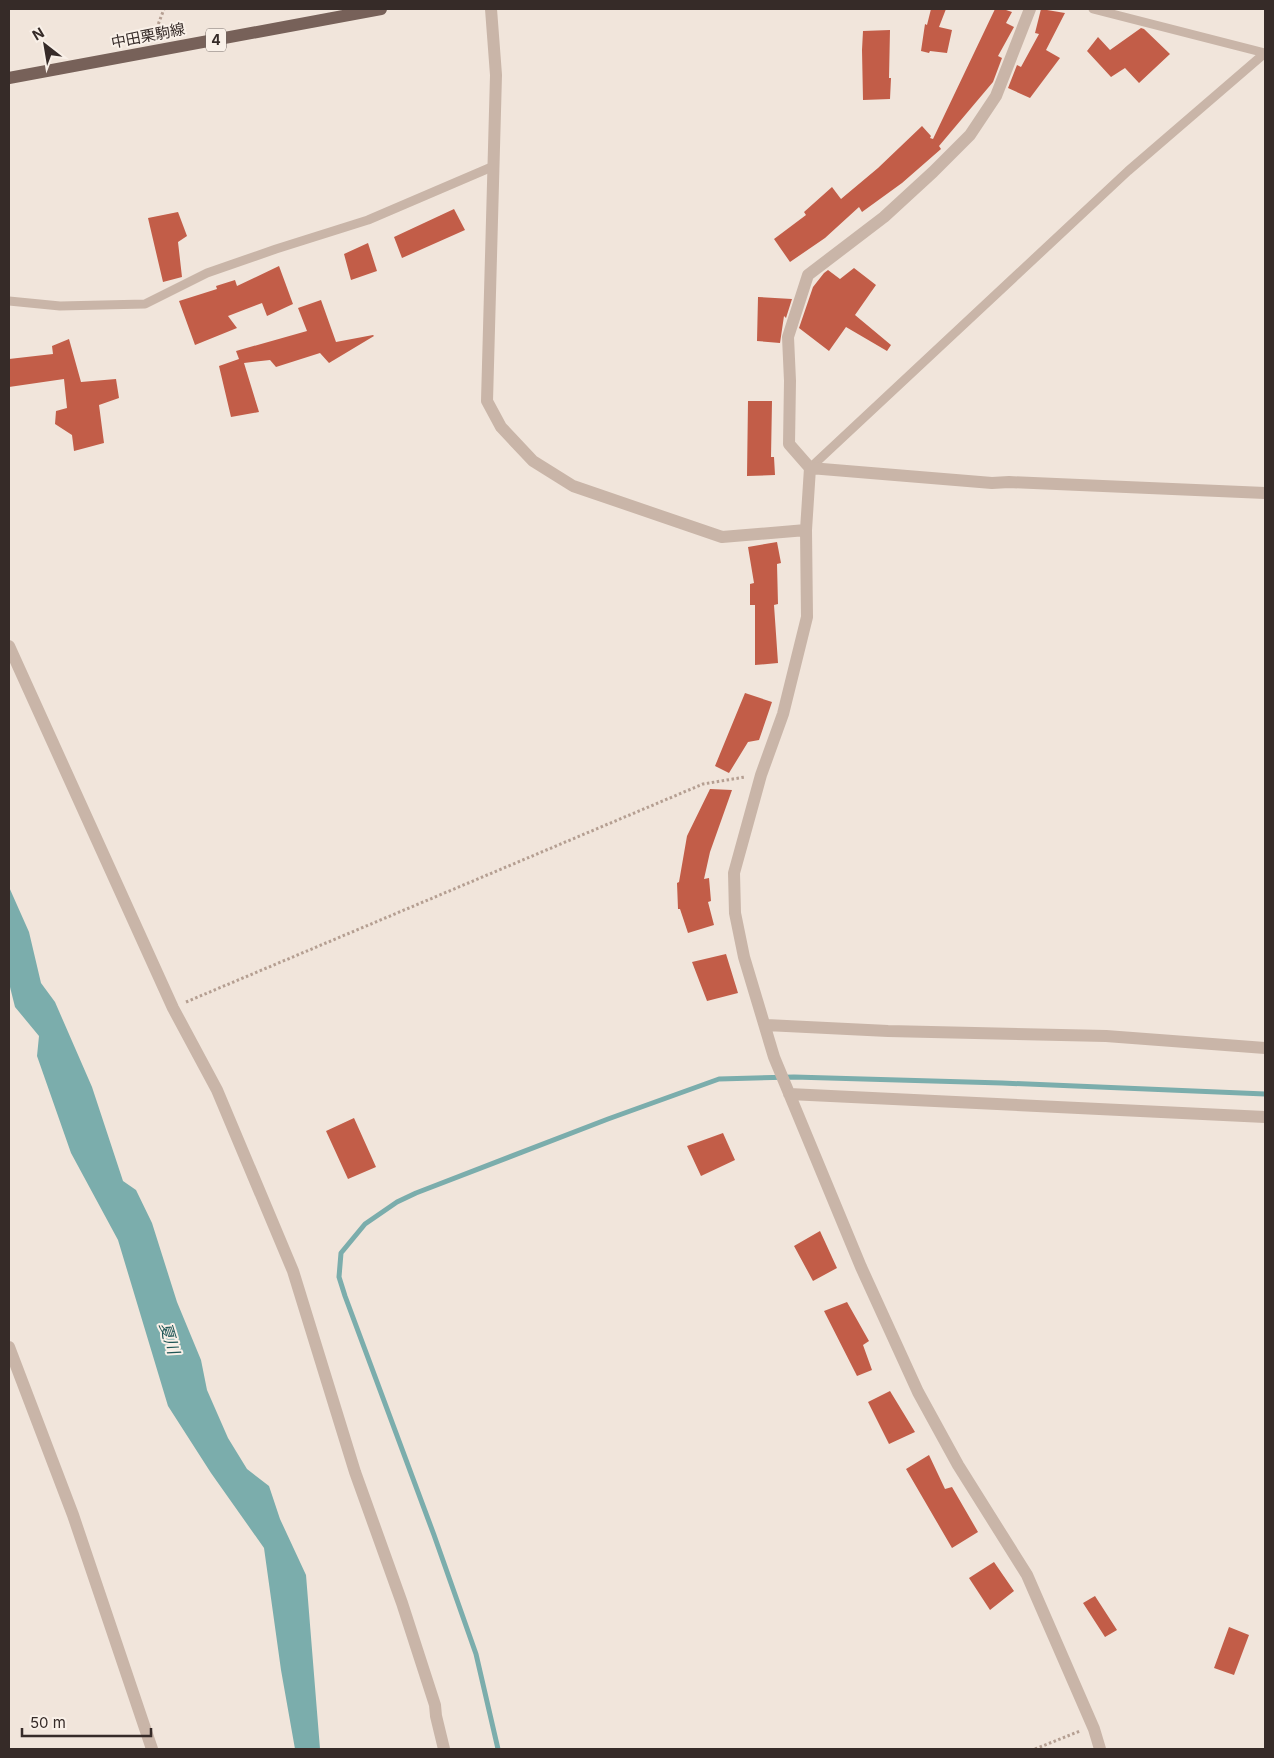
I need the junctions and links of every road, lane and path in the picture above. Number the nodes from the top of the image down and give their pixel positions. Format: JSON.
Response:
{"nodes":[{"id":1,"x":164,"y":9,"type":"edge"},
{"id":2,"x":381,"y":9,"type":"edge"},
{"id":3,"x":491,"y":9,"type":"edge"},
{"id":4,"x":1030,"y":9,"type":"edge"},
{"id":5,"x":1093,"y":9,"type":"edge"},
{"id":6,"x":148,"y":53,"type":"junction"},
{"id":7,"x":1265,"y":53,"type":"edge"},
{"id":8,"x":9,"y":78,"type":"edge"},
{"id":9,"x":494,"y":166,"type":"junction"},
{"id":10,"x":9,"y":301,"type":"edge"},
{"id":11,"x":810,"y":468,"type":"junction"},
{"id":12,"x":1265,"y":493,"type":"edge"},
{"id":13,"x":806,"y":530,"type":"junction"},
{"id":14,"x":9,"y":646,"type":"edge"},
{"id":15,"x":761,"y":775,"type":"junction"},
{"id":16,"x":173,"y":1008,"type":"junction"},
{"id":17,"x":766,"y":1025,"type":"junction"},
{"id":18,"x":1265,"y":1048,"type":"edge"},
{"id":19,"x":788,"y":1091,"type":"junction"},
{"id":20,"x":1265,"y":1117,"type":"edge"},
{"id":21,"x":9,"y":1348,"type":"edge"},
{"id":22,"x":1092,"y":1726,"type":"junction"},
{"id":23,"x":152,"y":1749,"type":"edge"},
{"id":24,"x":444,"y":1749,"type":"edge"},
{"id":25,"x":1035,"y":1749,"type":"edge"},
{"id":26,"x":1100,"y":1749,"type":"edge"}],
"edges":[{"from":1,"to":6,"type":"path"},
{"from":2,"to":6,"type":"main road","name":"中田栗駒線","number":"4"},
{"from":3,"to":9,"type":"street"},
{"from":4,"to":11,"type":"street"},
{"from":5,"to":7,"type":"lane"},
{"from":6,"to":8,"type":"main road","name":"中田栗駒線","number":"4"},
{"from":7,"to":11,"type":"lane"},
{"from":9,"to":10,"type":"lane"},
{"from":9,"to":13,"type":"street"},
{"from":11,"to":12,"type":"street"},
{"from":11,"to":13,"type":"street"},
{"from":13,"to":15,"type":"street"},
{"from":14,"to":16,"type":"street"},
{"from":15,"to":16,"type":"path"},
{"from":15,"to":17,"type":"street"},
{"from":16,"to":24,"type":"street"},
{"from":17,"to":18,"type":"street"},
{"from":17,"to":19,"type":"street"},
{"from":19,"to":20,"type":"street"},
{"from":19,"to":22,"type":"street"},
{"from":21,"to":23,"type":"street"},
{"from":22,"to":25,"type":"path"},
{"from":22,"to":26,"type":"street"}]}
